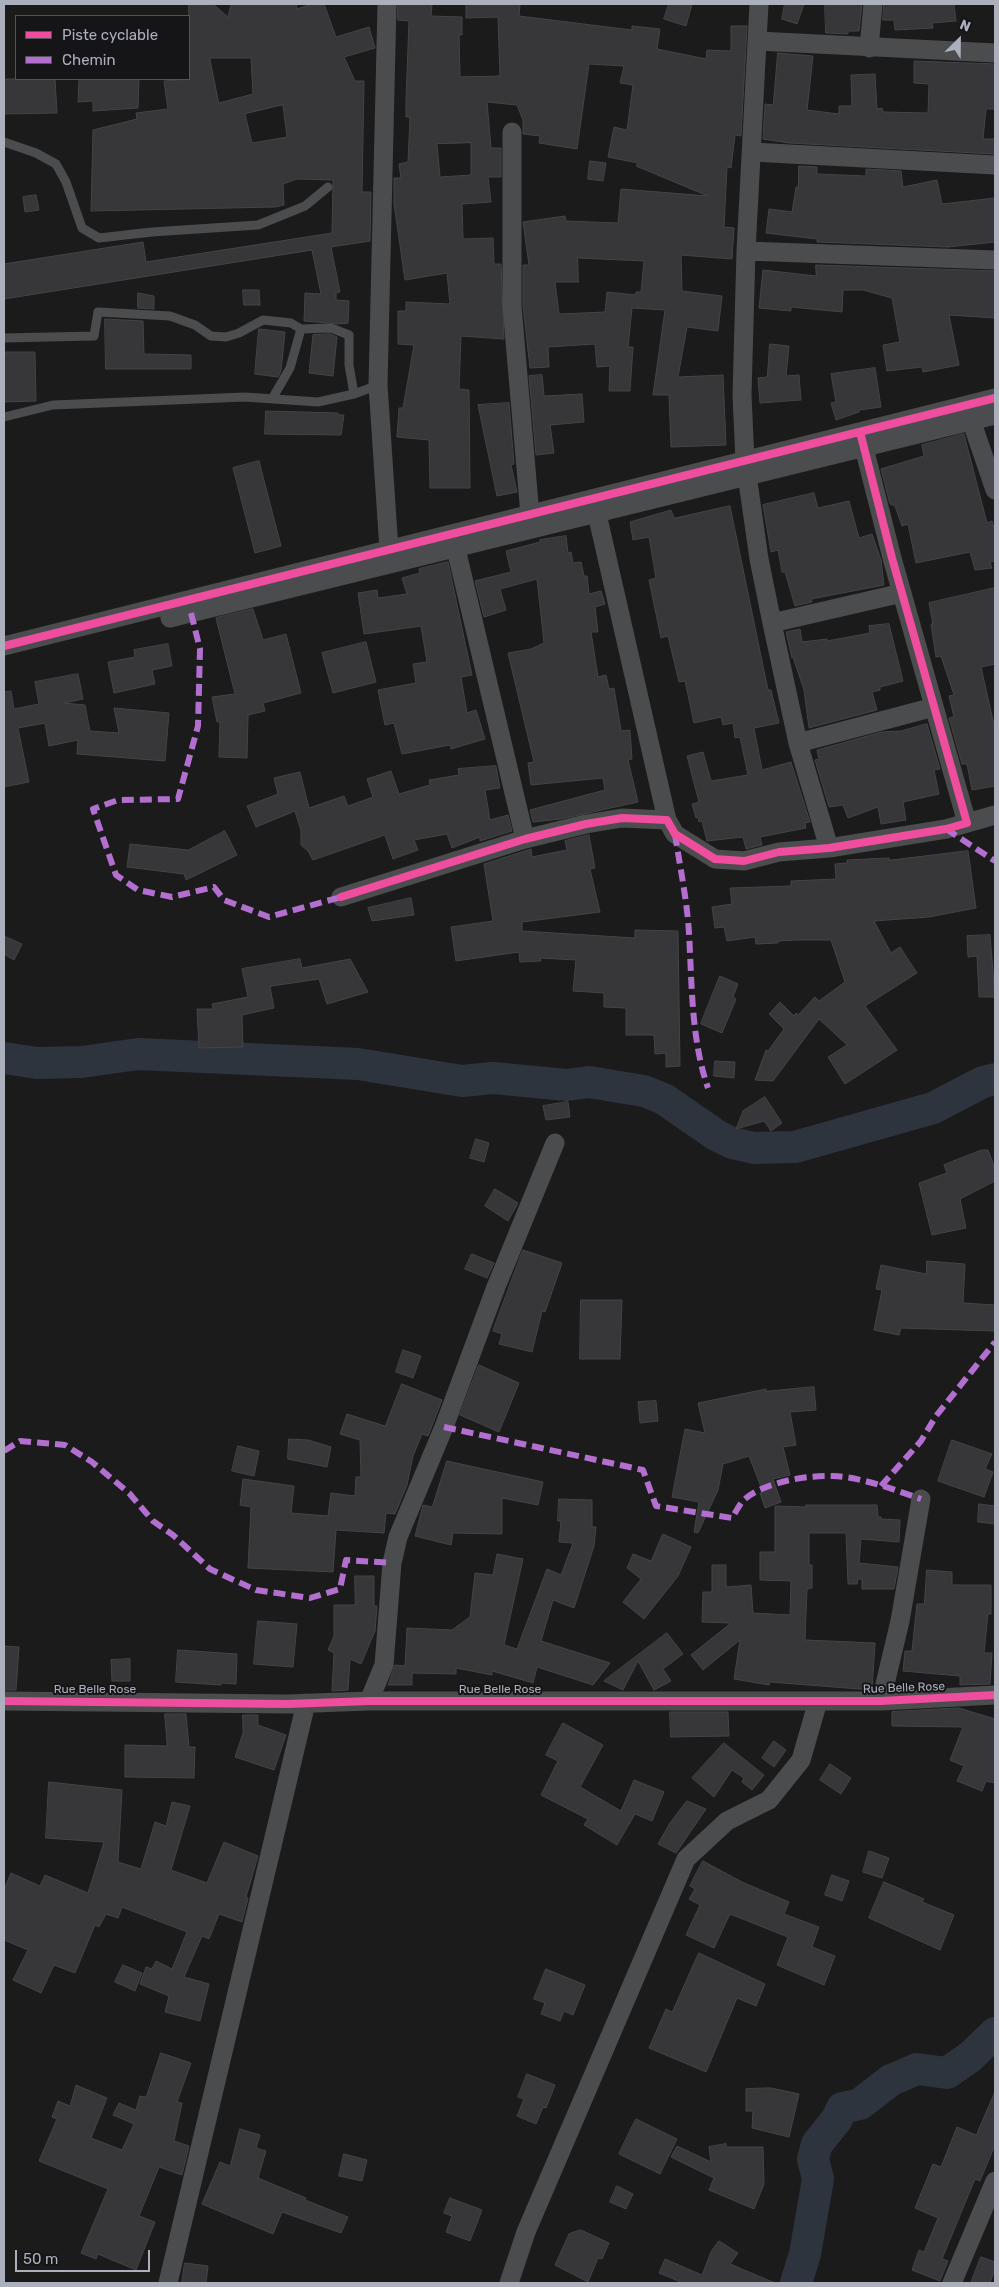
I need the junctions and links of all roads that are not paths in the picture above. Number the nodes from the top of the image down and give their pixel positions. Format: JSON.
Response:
{"nodes":[{"id":1,"x":387,"y":4,"type":"edge"},
{"id":2,"x":758,"y":4,"type":"edge"},
{"id":3,"x":873,"y":4,"type":"edge"},
{"id":4,"x":758,"y":41,"type":"junction"},
{"id":5,"x":869,"y":48,"type":"junction"},
{"id":6,"x":995,"y":54,"type":"edge"},
{"id":7,"x":512,"y":132,"type":"dead end"},
{"id":8,"x":4,"y":142,"type":"edge"},
{"id":9,"x":752,"y":152,"type":"junction"},
{"id":10,"x":995,"y":165,"type":"edge"},
{"id":11,"x":328,"y":187,"type":"dead end"},
{"id":12,"x":746,"y":251,"type":"junction"},
{"id":13,"x":995,"y":260,"type":"edge"},
{"id":14,"x":301,"y":329,"type":"junction"},
{"id":15,"x":4,"y":338,"type":"edge"},
{"id":16,"x":378,"y":385,"type":"junction"},
{"id":17,"x":354,"y":394,"type":"junction"},
{"id":18,"x":272,"y":398,"type":"junction"},
{"id":19,"x":995,"y":398,"type":"edge"},
{"id":20,"x":969,"y":414,"type":"junction"},
{"id":21,"x":995,"y":415,"type":"edge"},
{"id":22,"x":4,"y":417,"type":"edge"},
{"id":23,"x":862,"y":439,"type":"junction"},
{"id":24,"x":746,"y":468,"type":"junction"},
{"id":25,"x":995,"y":490,"type":"edge"},
{"id":26,"x":569,"y":512,"type":"junction"},
{"id":27,"x":530,"y":514,"type":"junction"},
{"id":28,"x":597,"y":514,"type":"junction"},
{"id":29,"x":456,"y":549,"type":"junction"},
{"id":30,"x":390,"y":550,"type":"junction"},
{"id":31,"x":902,"y":593,"type":"junction"},
{"id":32,"x":772,"y":623,"type":"junction"},
{"id":33,"x":4,"y":646,"type":"edge"},
{"id":34,"x":32,"y":646,"type":"junction"},
{"id":35,"x":4,"y":659,"type":"edge"},
{"id":36,"x":934,"y":707,"type":"junction"},
{"id":37,"x":798,"y":743,"type":"junction"},
{"id":38,"x":995,"y":816,"type":"edge"},
{"id":39,"x":667,"y":820,"type":"junction"},
{"id":40,"x":967,"y":823,"type":"junction"},
{"id":41,"x":525,"y":839,"type":"junction"},
{"id":42,"x":830,"y":848,"type":"junction"},
{"id":43,"x":341,"y":897,"type":"dead end"},
{"id":44,"x":555,"y":1143,"type":"dead end"},
{"id":45,"x":922,"y":1500,"type":"dead end"},
{"id":46,"x":995,"y":1695,"type":"edge"},
{"id":47,"x":4,"y":1700,"type":"edge"},
{"id":48,"x":369,"y":1701,"type":"junction"},
{"id":49,"x":818,"y":1701,"type":"junction"},
{"id":50,"x":881,"y":1701,"type":"junction"},
{"id":51,"x":306,"y":1703,"type":"junction"},
{"id":52,"x":995,"y":2181,"type":"edge"},
{"id":53,"x":168,"y":2283,"type":"edge"},
{"id":54,"x":509,"y":2283,"type":"edge"},
{"id":55,"x":952,"y":2283,"type":"edge"}],
"edges":[{"from":1,"to":16,"type":"street"},
{"from":2,"to":4,"type":"street"},
{"from":3,"to":5,"type":"street"},
{"from":4,"to":5,"type":"street"},
{"from":4,"to":9,"type":"street"},
{"from":5,"to":6,"type":"street"},
{"from":7,"to":27,"type":"street"},
{"from":8,"to":11,"type":"lane"},
{"from":9,"to":10,"type":"street"},
{"from":9,"to":12,"type":"street"},
{"from":12,"to":13,"type":"street"},
{"from":12,"to":24,"type":"street"},
{"from":14,"to":15,"type":"lane"},
{"from":14,"to":17,"type":"lane"},
{"from":14,"to":18,"type":"lane"},
{"from":16,"to":17,"type":"lane"},
{"from":16,"to":30,"type":"street"},
{"from":17,"to":18,"type":"lane"},
{"from":18,"to":22,"type":"lane"},
{"from":19,"to":20,"type":"street"},
{"from":20,"to":21,"type":"street"},
{"from":20,"to":23,"type":"street"},
{"from":20,"to":25,"type":"street"},
{"from":23,"to":24,"type":"street"},
{"from":23,"to":31,"type":"street"},
{"from":24,"to":26,"type":"street"},
{"from":24,"to":28,"type":"street"},
{"from":24,"to":32,"type":"street"},
{"from":26,"to":27,"type":"street"},
{"from":26,"to":28,"type":"street"},
{"from":26,"to":29,"type":"street"},
{"from":27,"to":30,"type":"street"},
{"from":28,"to":39,"type":"street"},
{"from":29,"to":34,"type":"street"},
{"from":29,"to":41,"type":"street"},
{"from":30,"to":34,"type":"street"},
{"from":31,"to":32,"type":"street"},
{"from":31,"to":36,"type":"street"},
{"from":32,"to":37,"type":"street"},
{"from":33,"to":34,"type":"street"},
{"from":34,"to":35,"type":"street"},
{"from":36,"to":37,"type":"street"},
{"from":36,"to":40,"type":"street"},
{"from":37,"to":42,"type":"street"},
{"from":38,"to":40,"type":"street"},
{"from":39,"to":41,"type":"street"},
{"from":39,"to":42,"type":"street"},
{"from":40,"to":42,"type":"street"},
{"from":41,"to":43,"type":"street"},
{"from":44,"to":48,"type":"street"},
{"from":45,"to":50,"type":"street"},
{"from":46,"to":50,"type":"street","name":"Rue Belle Rose"},
{"from":47,"to":51,"type":"street","name":"Rue Belle Rose"},
{"from":48,"to":49,"type":"street","name":"Rue Belle Rose"},
{"from":48,"to":51,"type":"street","name":"Rue Belle Rose"},
{"from":49,"to":50,"type":"street","name":"Rue Belle Rose"},
{"from":49,"to":54,"type":"street"},
{"from":51,"to":53,"type":"street"},
{"from":52,"to":55,"type":"street"}]}
